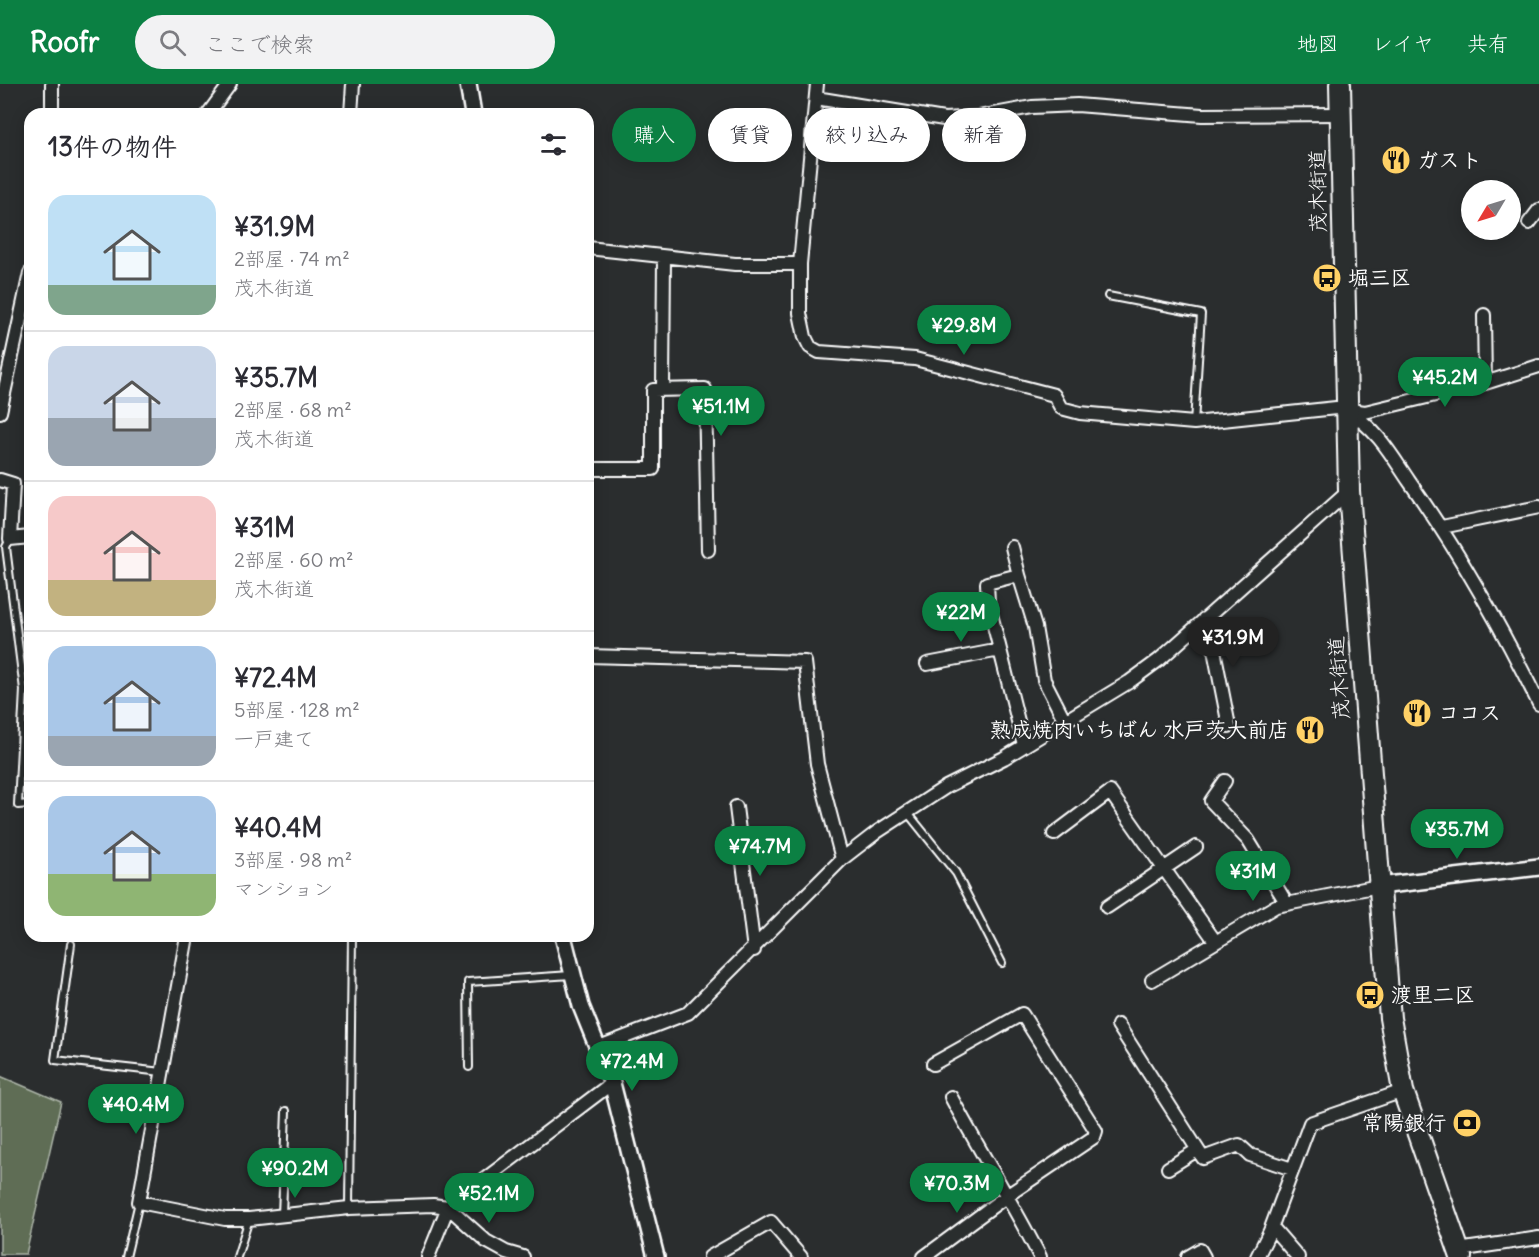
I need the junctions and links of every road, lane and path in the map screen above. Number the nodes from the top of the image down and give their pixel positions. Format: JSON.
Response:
{"nodes":[{"id":1,"x":52,"y":84,"type":"edge"},
{"id":2,"x":230,"y":84,"type":"edge"},
{"id":3,"x":353,"y":84,"type":"edge"},
{"id":4,"x":468,"y":84,"type":"edge"},
{"id":5,"x":1340,"y":84,"type":"edge"},
{"id":6,"x":814,"y":88,"type":"edge"},
{"id":7,"x":52,"y":108,"type":"edge"},
{"id":8,"x":212,"y":108,"type":"edge"},
{"id":9,"x":351,"y":108,"type":"edge"},
{"id":10,"x":472,"y":108,"type":"edge"},
{"id":11,"x":1341,"y":114,"type":"junction"},
{"id":12,"x":1539,"y":210,"type":"edge"},
{"id":13,"x":1529,"y":224,"type":"dead end"},
{"id":14,"x":594,"y":249,"type":"edge"},
{"id":15,"x":664,"y":257,"type":"junction"},
{"id":16,"x":800,"y":264,"type":"junction"},
{"id":17,"x":1108,"y":296,"type":"dead end"},
{"id":18,"x":24,"y":301,"type":"edge"},
{"id":19,"x":1484,"y":315,"type":"dead end"},
{"id":20,"x":1539,"y":366,"type":"edge"},
{"id":21,"x":1485,"y":383,"type":"junction"},
{"id":22,"x":663,"y":390,"type":"junction"},
{"id":23,"x":1347,"y":410,"type":"junction"},
{"id":24,"x":0,"y":412,"type":"edge"},
{"id":25,"x":1194,"y":423,"type":"junction"},
{"id":26,"x":594,"y":469,"type":"edge"},
{"id":27,"x":0,"y":480,"type":"edge"},
{"id":28,"x":1349,"y":491,"type":"junction"},
{"id":29,"x":1539,"y":507,"type":"edge"},
{"id":30,"x":1442,"y":528,"type":"junction"},
{"id":31,"x":24,"y":538,"type":"edge"},
{"id":32,"x":10,"y":539,"type":"junction"},
{"id":33,"x":1012,"y":547,"type":"dead end"},
{"id":34,"x":708,"y":550,"type":"dead end"},
{"id":35,"x":1019,"y":575,"type":"junction"},
{"id":36,"x":1204,"y":619,"type":"junction"},
{"id":37,"x":1000,"y":650,"type":"junction"},
{"id":38,"x":594,"y":656,"type":"edge"},
{"id":39,"x":927,"y":664,"type":"dead end"},
{"id":40,"x":24,"y":690,"type":"edge"},
{"id":41,"x":24,"y":690,"type":"edge"},
{"id":42,"x":1539,"y":704,"type":"edge"},
{"id":43,"x":1065,"y":721,"type":"junction"},
{"id":44,"x":1229,"y":726,"type":"dead end"},
{"id":45,"x":1024,"y":745,"type":"junction"},
{"id":46,"x":1225,"y":781,"type":"dead end"},
{"id":47,"x":24,"y":804,"type":"edge"},
{"id":48,"x":736,"y":807,"type":"dead end"},
{"id":49,"x":907,"y":811,"type":"junction"},
{"id":50,"x":1054,"y":834,"type":"dead end"},
{"id":51,"x":1196,"y":847,"type":"dead end"},
{"id":52,"x":842,"y":859,"type":"junction"},
{"id":53,"x":1539,"y":867,"type":"edge"},
{"id":54,"x":1164,"y":868,"type":"junction"},
{"id":55,"x":1379,"y":886,"type":"junction"},
{"id":56,"x":1287,"y":904,"type":"junction"},
{"id":57,"x":1107,"y":907,"type":"dead end"},
{"id":58,"x":1215,"y":941,"type":"junction"},
{"id":59,"x":186,"y":942,"type":"edge"},
{"id":60,"x":352,"y":942,"type":"edge"},
{"id":61,"x":564,"y":942,"type":"edge"},
{"id":62,"x":71,"y":944,"type":"dead end"},
{"id":63,"x":754,"y":950,"type":"junction"},
{"id":64,"x":1002,"y":963,"type":"dead end"},
{"id":65,"x":571,"y":975,"type":"junction"},
{"id":66,"x":1152,"y":980,"type":"dead end"},
{"id":67,"x":1118,"y":1025,"type":"dead end"},
{"id":68,"x":598,"y":1047,"type":"junction"},
{"id":69,"x":933,"y":1064,"type":"dead end"},
{"id":70,"x":469,"y":1067,"type":"dead end"},
{"id":71,"x":162,"y":1072,"type":"junction"},
{"id":72,"x":612,"y":1083,"type":"junction"},
{"id":73,"x":1403,"y":1091,"type":"junction"},
{"id":74,"x":951,"y":1097,"type":"dead end"},
{"id":75,"x":286,"y":1111,"type":"dead end"},
{"id":76,"x":1197,"y":1150,"type":"junction"},
{"id":77,"x":1168,"y":1168,"type":"dead end"},
{"id":78,"x":1292,"y":1169,"type":"junction"},
{"id":79,"x":1008,"y":1195,"type":"junction"},
{"id":80,"x":139,"y":1202,"type":"junction"},
{"id":81,"x":447,"y":1207,"type":"junction"},
{"id":82,"x":349,"y":1208,"type":"junction"},
{"id":83,"x":282,"y":1215,"type":"junction"},
{"id":84,"x":249,"y":1219,"type":"junction"},
{"id":85,"x":1272,"y":1227,"type":"junction"},
{"id":86,"x":1539,"y":1238,"type":"edge"},
{"id":87,"x":1459,"y":1253,"type":"edge"},
{"id":88,"x":126,"y":1257,"type":"edge"},
{"id":89,"x":237,"y":1257,"type":"edge"},
{"id":90,"x":428,"y":1257,"type":"edge"},
{"id":91,"x":523,"y":1257,"type":"edge"},
{"id":92,"x":656,"y":1257,"type":"edge"},
{"id":93,"x":710,"y":1257,"type":"edge"},
{"id":94,"x":801,"y":1257,"type":"edge"},
{"id":95,"x":924,"y":1257,"type":"edge"},
{"id":96,"x":1040,"y":1257,"type":"edge"},
{"id":97,"x":1188,"y":1257,"type":"edge"},
{"id":98,"x":1204,"y":1257,"type":"edge"},
{"id":99,"x":1257,"y":1257,"type":"edge"},
{"id":100,"x":1298,"y":1257,"type":"edge"}],
"edges":[{"from":1,"to":7,"type":"street"},
{"from":2,"to":8,"type":"street"},
{"from":3,"to":9,"type":"street"},
{"from":4,"to":10,"type":"street"},
{"from":5,"to":11,"type":"highway","name":"茂木街道"},
{"from":6,"to":11,"type":"street"},
{"from":6,"to":16,"type":"street"},
{"from":11,"to":23,"type":"highway","name":"茂木街道"},
{"from":12,"to":13,"type":"street"},
{"from":14,"to":15,"type":"street"},
{"from":15,"to":16,"type":"street"},
{"from":15,"to":22,"type":"street"},
{"from":16,"to":25,"type":"street"},
{"from":17,"to":25,"type":"lane"},
{"from":18,"to":24,"type":"street"},
{"from":19,"to":21,"type":"street"},
{"from":20,"to":21,"type":"street"},
{"from":21,"to":23,"type":"street"},
{"from":22,"to":26,"type":"street"},
{"from":22,"to":34,"type":"street"},
{"from":23,"to":25,"type":"street"},
{"from":23,"to":28,"type":"highway","name":"茂木街道"},
{"from":23,"to":30,"type":"street"},
{"from":27,"to":32,"type":"street"},
{"from":28,"to":36,"type":"street"},
{"from":28,"to":55,"type":"highway","name":"茂木街道"},
{"from":29,"to":30,"type":"street"},
{"from":30,"to":42,"type":"street"},
{"from":31,"to":32,"type":"street"},
{"from":32,"to":41,"type":"lane"},
{"from":33,"to":35,"type":"street"},
{"from":35,"to":37,"type":"street"},
{"from":35,"to":43,"type":"street"},
{"from":36,"to":43,"type":"street"},
{"from":36,"to":44,"type":"street"},
{"from":37,"to":39,"type":"street"},
{"from":37,"to":45,"type":"street"},
{"from":38,"to":52,"type":"street"},
{"from":40,"to":47,"type":"lane"},
{"from":43,"to":45,"type":"street"},
{"from":45,"to":49,"type":"street"},
{"from":46,"to":56,"type":"street"},
{"from":48,"to":63,"type":"street"},
{"from":49,"to":52,"type":"street"},
{"from":49,"to":64,"type":"lane"},
{"from":50,"to":54,"type":"street"},
{"from":51,"to":54,"type":"street"},
{"from":52,"to":63,"type":"street"},
{"from":53,"to":55,"type":"street"},
{"from":54,"to":57,"type":"street"},
{"from":54,"to":58,"type":"street"},
{"from":55,"to":56,"type":"street"},
{"from":55,"to":73,"type":"highway","name":"茂木街道"},
{"from":56,"to":58,"type":"street"},
{"from":58,"to":66,"type":"street"},
{"from":59,"to":71,"type":"street"},
{"from":60,"to":82,"type":"lane"},
{"from":61,"to":65,"type":"street"},
{"from":62,"to":71,"type":"lane"},
{"from":63,"to":68,"type":"street"},
{"from":65,"to":68,"type":"street"},
{"from":65,"to":70,"type":"lane"},
{"from":67,"to":76,"type":"street"},
{"from":68,"to":72,"type":"street"},
{"from":69,"to":79,"type":"street"},
{"from":71,"to":80,"type":"street"},
{"from":72,"to":81,"type":"street"},
{"from":72,"to":92,"type":"street"},
{"from":73,"to":78,"type":"street"},
{"from":73,"to":87,"type":"highway","name":"茂木街道"},
{"from":74,"to":79,"type":"street"},
{"from":75,"to":83,"type":"lane"},
{"from":76,"to":77,"type":"street"},
{"from":76,"to":78,"type":"street"},
{"from":78,"to":85,"type":"street"},
{"from":79,"to":95,"type":"street"},
{"from":79,"to":96,"type":"street"},
{"from":80,"to":84,"type":"street"},
{"from":80,"to":88,"type":"lane"},
{"from":81,"to":82,"type":"street"},
{"from":81,"to":90,"type":"street"},
{"from":81,"to":91,"type":"street"},
{"from":82,"to":83,"type":"street"},
{"from":83,"to":84,"type":"street"},
{"from":84,"to":89,"type":"lane"},
{"from":85,"to":99,"type":"street"},
{"from":85,"to":100,"type":"street"},
{"from":86,"to":87,"type":"street"},
{"from":93,"to":94,"type":"street"},
{"from":97,"to":98,"type":"street"}]}
